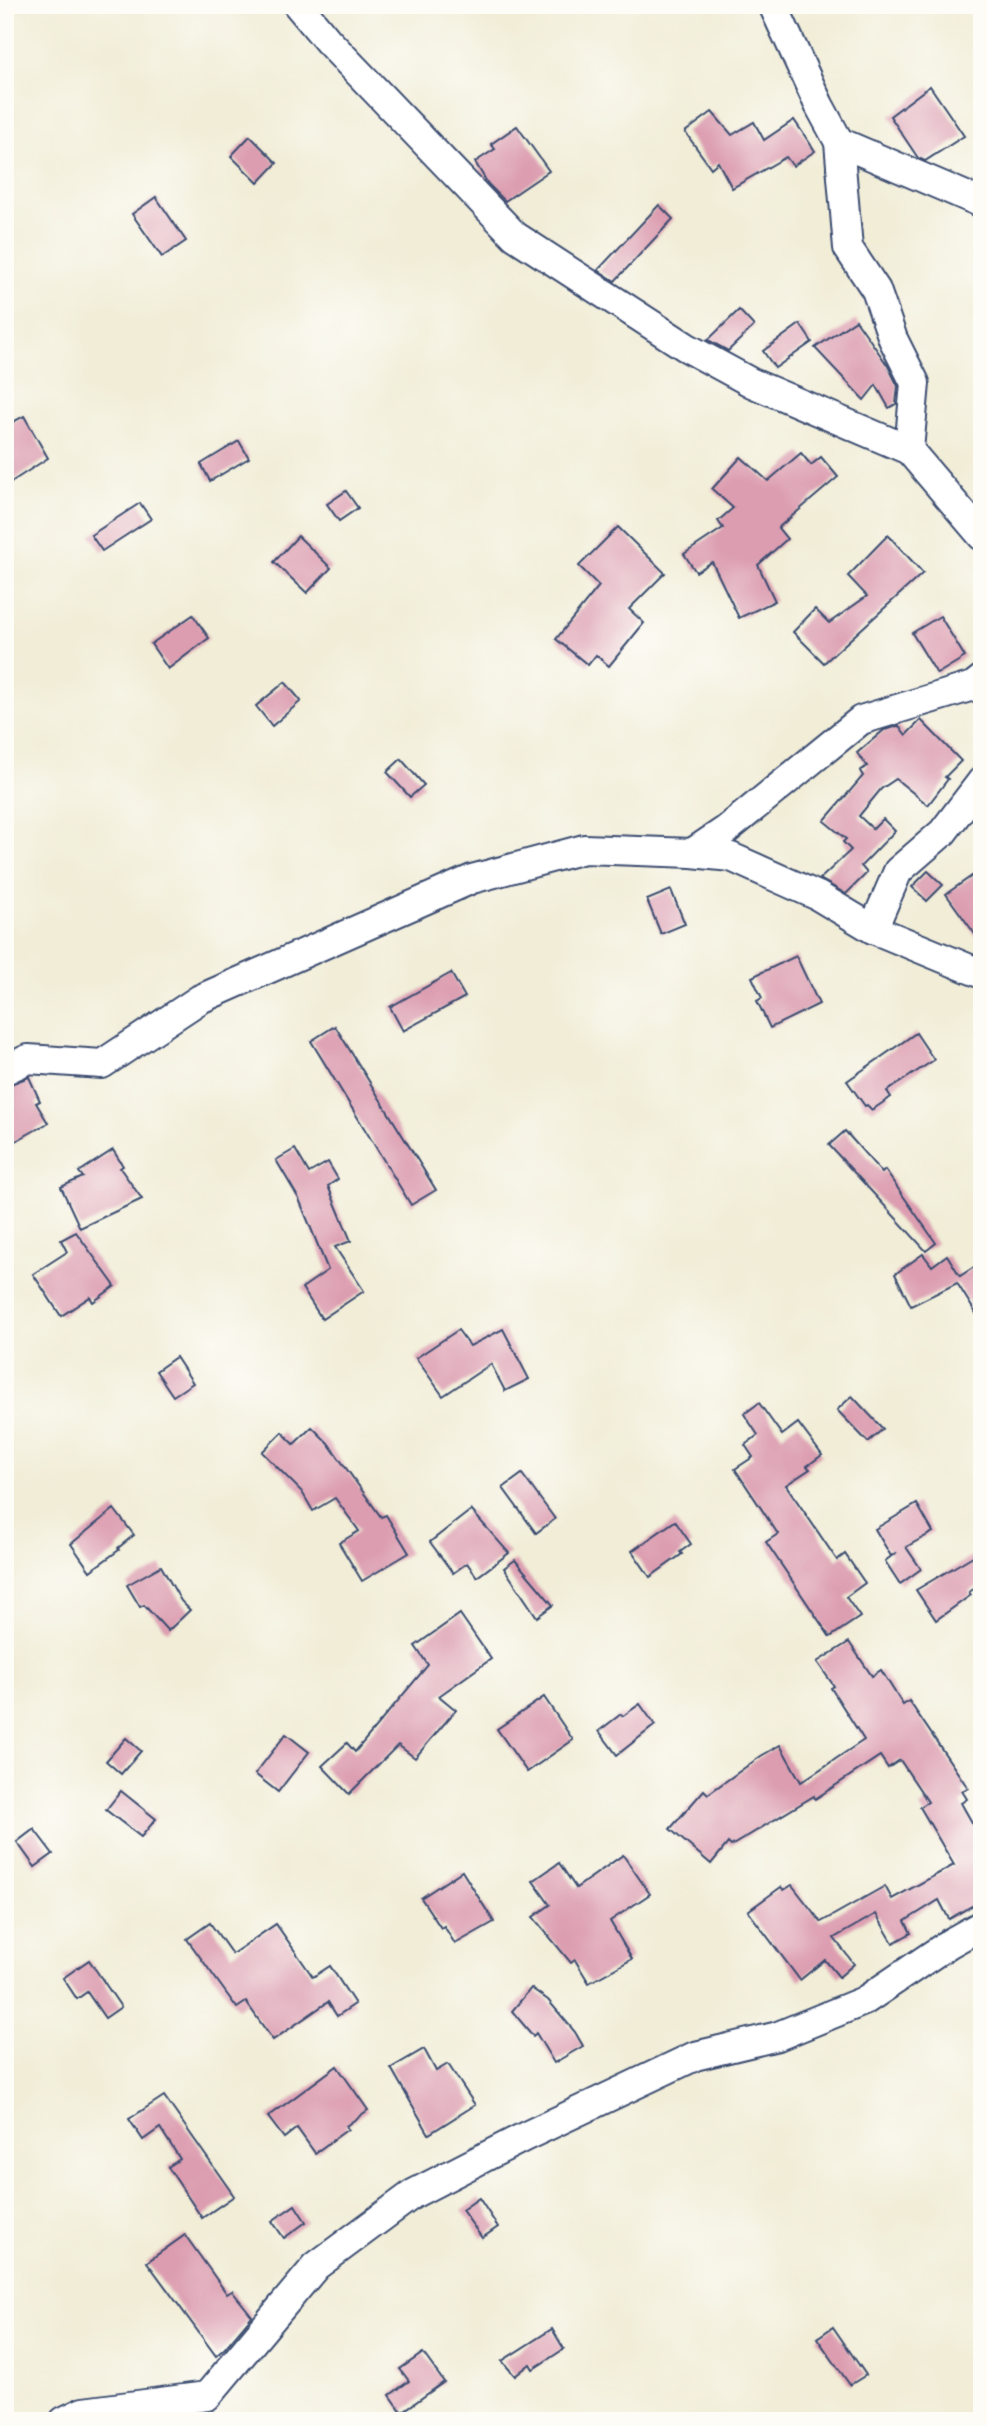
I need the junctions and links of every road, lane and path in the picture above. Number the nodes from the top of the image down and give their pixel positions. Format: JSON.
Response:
{"nodes":[{"id":1,"x":298,"y":5,"type":"edge"},
{"id":2,"x":773,"y":5,"type":"edge"},
{"id":3,"x":839,"y":142,"type":"junction"},
{"id":4,"x":982,"y":202,"type":"edge"},
{"id":5,"x":909,"y":450,"type":"junction"},
{"id":6,"x":982,"y":537,"type":"edge"},
{"id":7,"x":982,"y":679,"type":"edge"},
{"id":8,"x":982,"y":781,"type":"edge"},
{"id":9,"x":692,"y":853,"type":"junction"},
{"id":10,"x":873,"y":929,"type":"junction"},
{"id":11,"x":982,"y":974,"type":"edge"},
{"id":12,"x":5,"y":1070,"type":"edge"},
{"id":13,"x":982,"y":1925,"type":"edge"},
{"id":14,"x":64,"y":2421,"type":"edge"}],
"edges":[{"from":1,"to":5,"type":"street"},
{"from":2,"to":3,"type":"street"},
{"from":3,"to":4,"type":"street"},
{"from":3,"to":5,"type":"street"},
{"from":5,"to":6,"type":"street"},
{"from":7,"to":9,"type":"street"},
{"from":8,"to":10,"type":"street"},
{"from":9,"to":10,"type":"street"},
{"from":9,"to":12,"type":"street"},
{"from":10,"to":11,"type":"street"},
{"from":13,"to":14,"type":"street"}]}
